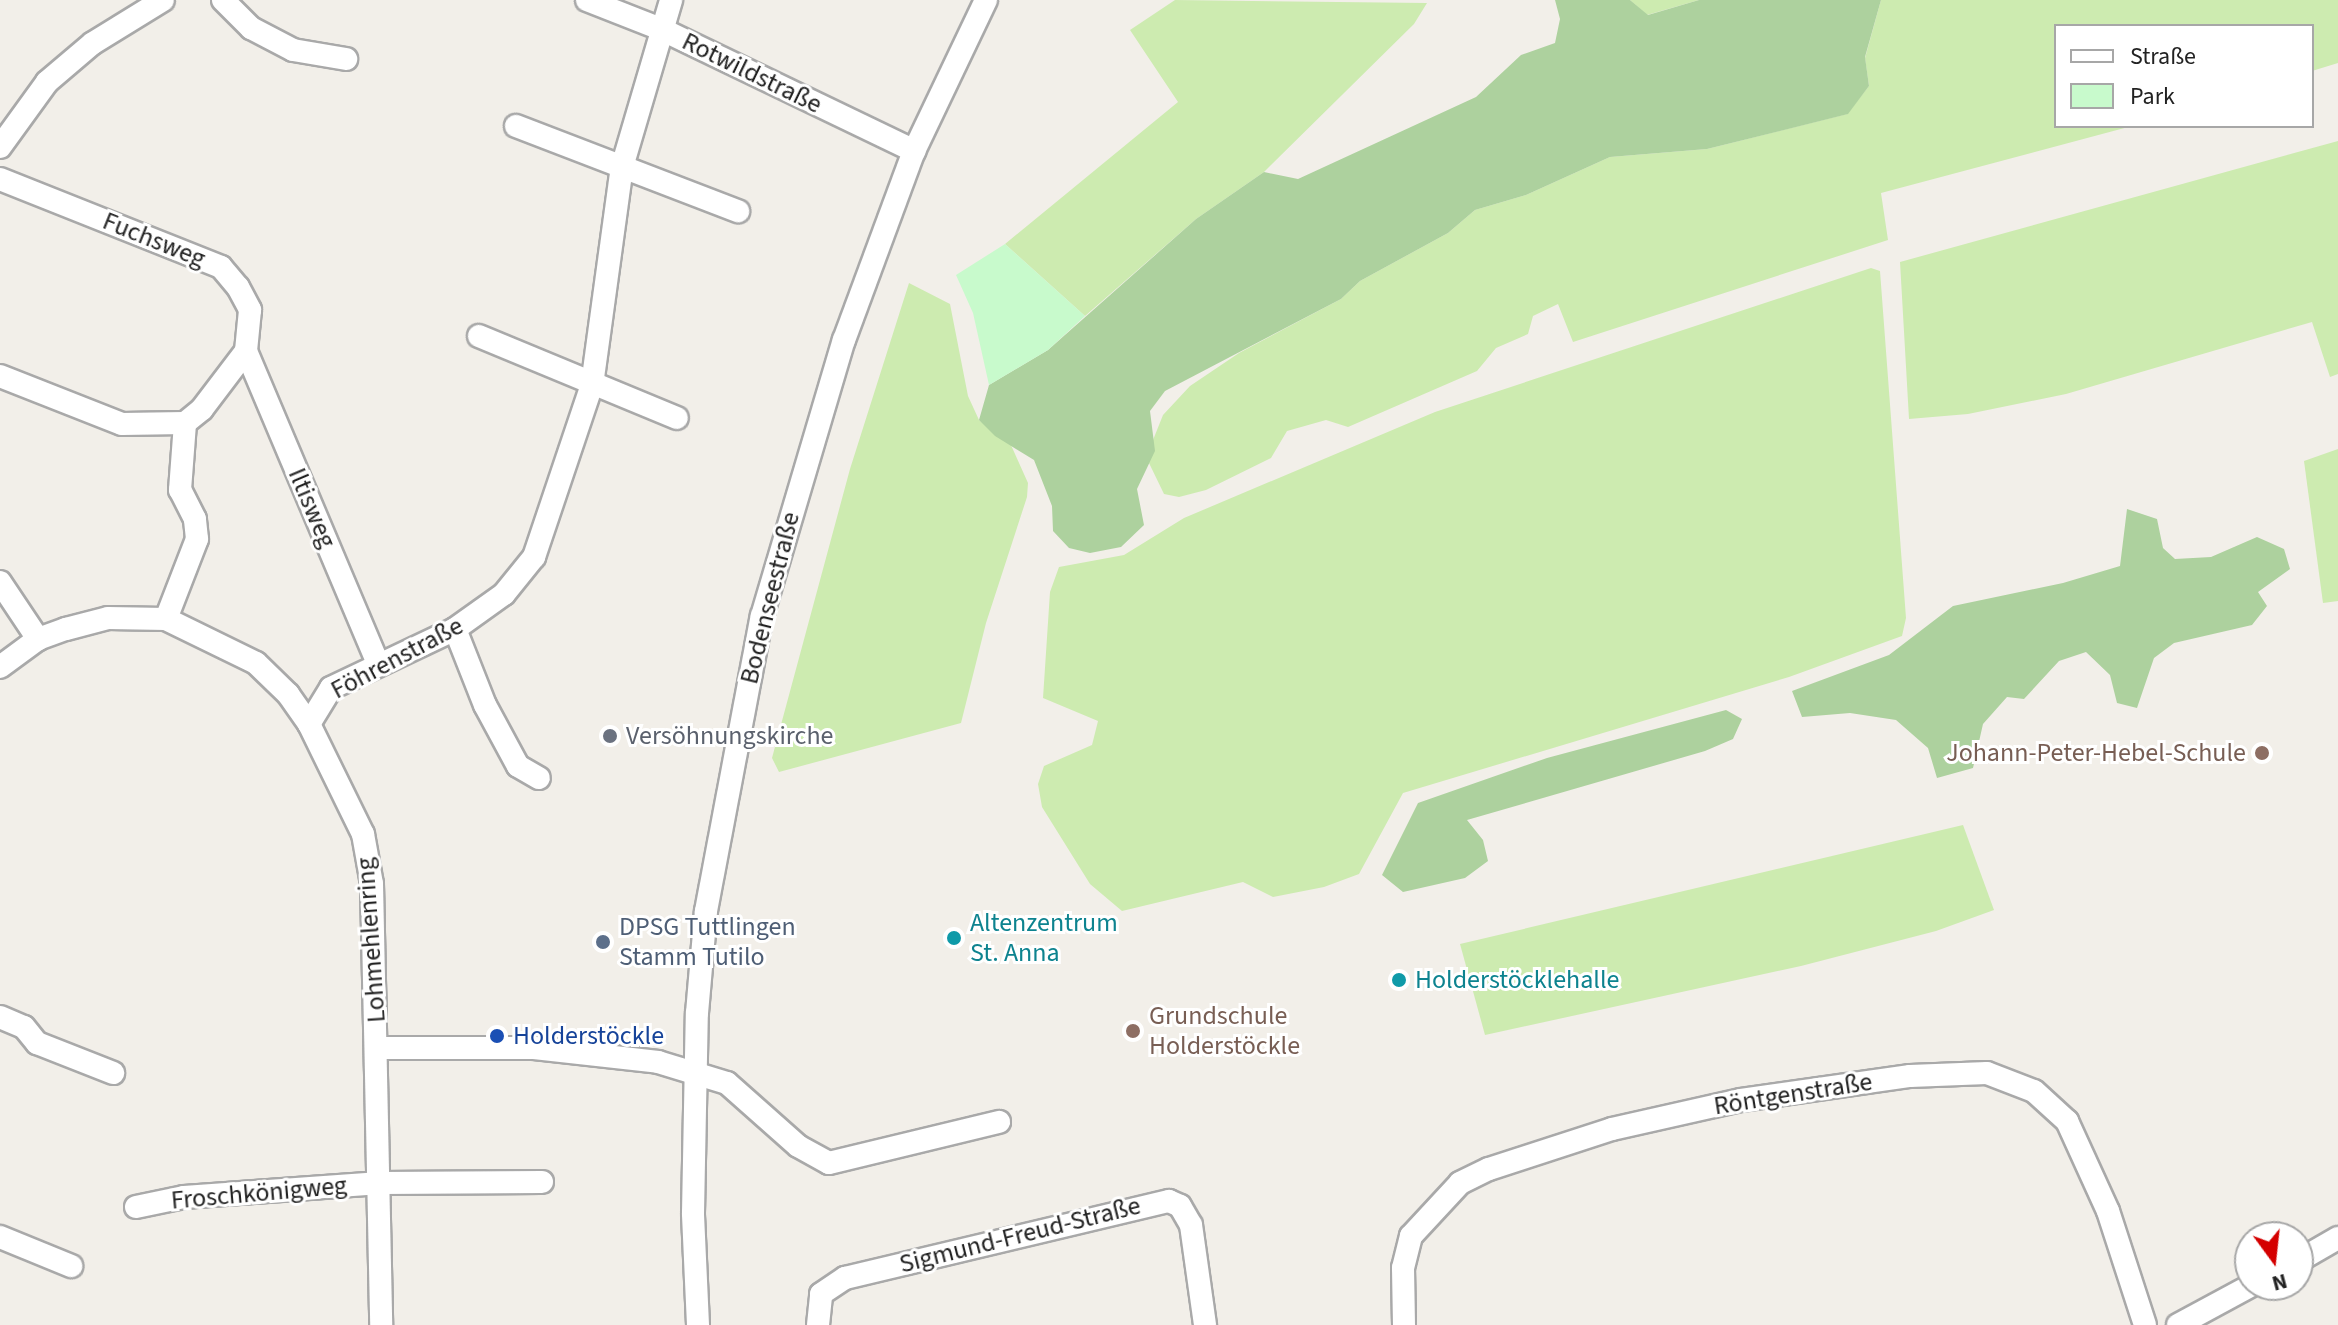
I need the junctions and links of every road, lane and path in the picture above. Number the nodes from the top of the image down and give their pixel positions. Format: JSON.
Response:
{"nodes":[{"id":1,"x":163,"y":0,"type":"edge"},
{"id":2,"x":223,"y":0,"type":"edge"},
{"id":3,"x":587,"y":0,"type":"edge"},
{"id":4,"x":671,"y":0,"type":"edge"},
{"id":5,"x":986,"y":0,"type":"edge"},
{"id":6,"x":663,"y":30,"type":"junction"},
{"id":7,"x":346,"y":59,"type":"dead end"},
{"id":8,"x":516,"y":126,"type":"dead end"},
{"id":9,"x":0,"y":147,"type":"edge"},
{"id":10,"x":914,"y":151,"type":"junction"},
{"id":11,"x":622,"y":167,"type":"junction"},
{"id":12,"x":0,"y":179,"type":"edge"},
{"id":13,"x":738,"y":211,"type":"dead end"},
{"id":14,"x":479,"y":336,"type":"dead end"},
{"id":15,"x":246,"y":351,"type":"junction"},
{"id":16,"x":0,"y":376,"type":"edge"},
{"id":17,"x":592,"y":385,"type":"junction"},
{"id":18,"x":677,"y":418,"type":"dead end"},
{"id":19,"x":185,"y":423,"type":"junction"},
{"id":20,"x":0,"y":582,"type":"edge"},
{"id":21,"x":166,"y":619,"type":"junction"},
{"id":22,"x":455,"y":629,"type":"junction"},
{"id":23,"x":38,"y":639,"type":"junction"},
{"id":24,"x":378,"y":664,"type":"junction"},
{"id":25,"x":0,"y":667,"type":"edge"},
{"id":26,"x":309,"y":724,"type":"junction"},
{"id":27,"x":539,"y":778,"type":"dead end"},
{"id":28,"x":0,"y":1017,"type":"edge"},
{"id":29,"x":378,"y":1048,"type":"junction"},
{"id":30,"x":113,"y":1073,"type":"dead end"},
{"id":31,"x":696,"y":1073,"type":"junction"},
{"id":32,"x":999,"y":1122,"type":"dead end"},
{"id":33,"x":542,"y":1182,"type":"dead end"},
{"id":34,"x":381,"y":1183,"type":"junction"},
{"id":35,"x":136,"y":1207,"type":"dead end"},
{"id":36,"x":0,"y":1237,"type":"edge"},
{"id":37,"x":2338,"y":1238,"type":"edge"},
{"id":38,"x":2314,"y":1252,"type":"edge"},
{"id":39,"x":71,"y":1266,"type":"dead end"},
{"id":40,"x":2234,"y":1295,"type":"edge"},
{"id":41,"x":381,"y":1325,"type":"edge"},
{"id":42,"x":698,"y":1325,"type":"edge"},
{"id":43,"x":818,"y":1325,"type":"edge"},
{"id":44,"x":1205,"y":1325,"type":"edge"},
{"id":45,"x":1404,"y":1325,"type":"edge"},
{"id":46,"x":2145,"y":1325,"type":"edge"},
{"id":47,"x":2178,"y":1325,"type":"edge"}],
"edges":[{"from":1,"to":9,"type":"street"},
{"from":2,"to":7,"type":"street"},
{"from":3,"to":6,"type":"street","name":"Rotwildstraße"},
{"from":4,"to":6,"type":"street","name":"Föhrenstraße"},
{"from":5,"to":10,"type":"street","name":"Bodenseestraße"},
{"from":6,"to":10,"type":"street","name":"Rotwildstraße"},
{"from":6,"to":11,"type":"street","name":"Föhrenstraße"},
{"from":8,"to":11,"type":"street"},
{"from":10,"to":31,"type":"street","name":"Bodenseestraße"},
{"from":11,"to":13,"type":"street"},
{"from":11,"to":17,"type":"street","name":"Föhrenstraße"},
{"from":12,"to":15,"type":"street","name":"Fuchsweg"},
{"from":14,"to":17,"type":"street"},
{"from":15,"to":19,"type":"street"},
{"from":15,"to":24,"type":"street","name":"Iltisweg"},
{"from":16,"to":19,"type":"street"},
{"from":17,"to":18,"type":"street"},
{"from":17,"to":22,"type":"street","name":"Föhrenstraße"},
{"from":19,"to":21,"type":"street"},
{"from":20,"to":23,"type":"street"},
{"from":21,"to":23,"type":"street","name":"Lohmehlenring"},
{"from":21,"to":26,"type":"street","name":"Lohmehlenring"},
{"from":22,"to":24,"type":"street","name":"Föhrenstraße"},
{"from":22,"to":27,"type":"street"},
{"from":23,"to":25,"type":"street","name":"Lohmehlenring"},
{"from":24,"to":26,"type":"street","name":"Föhrenstraße"},
{"from":26,"to":29,"type":"street","name":"Lohmehlenring"},
{"from":28,"to":30,"type":"street"},
{"from":29,"to":31,"type":"street","name":"Lohmehlenring"},
{"from":29,"to":34,"type":"street","name":"Lohmehlenring"},
{"from":31,"to":32,"type":"street","name":"Lohmehlenring"},
{"from":31,"to":42,"type":"street","name":"Bodenseestraße"},
{"from":33,"to":34,"type":"street"},
{"from":34,"to":35,"type":"street","name":"Froschkönigweg"},
{"from":34,"to":41,"type":"street","name":"Lohmehlenring"},
{"from":36,"to":39,"type":"street"},
{"from":37,"to":38,"type":"street"},
{"from":40,"to":47,"type":"street"},
{"from":43,"to":44,"type":"street","name":"Sigmund-Freud-Straße"},
{"from":45,"to":46,"type":"street","name":"Röntgenstraße"}]}
